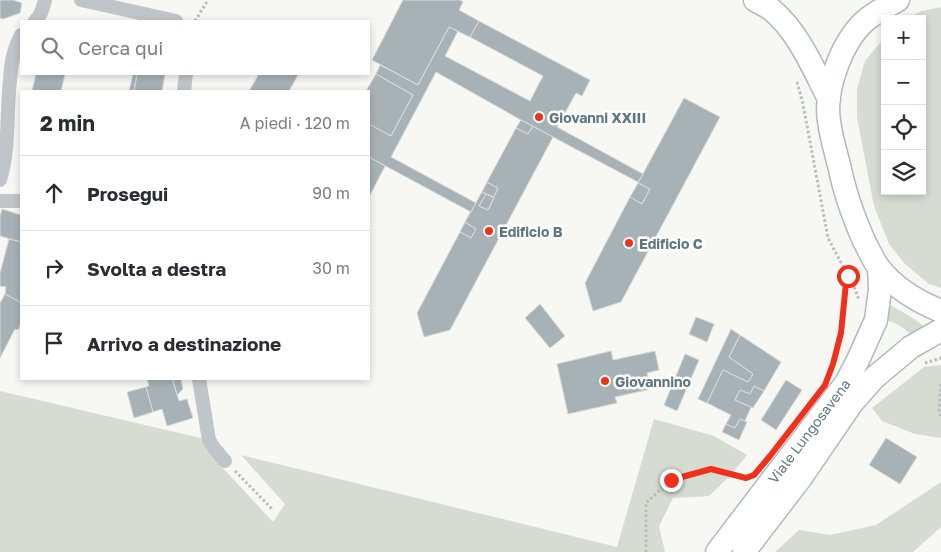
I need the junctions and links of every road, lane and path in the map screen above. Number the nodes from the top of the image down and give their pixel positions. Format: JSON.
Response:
{"nodes":[{"id":1,"x":44,"y":0,"type":"edge"},
{"id":2,"x":81,"y":0,"type":"edge"},
{"id":3,"x":208,"y":0,"type":"edge"},
{"id":4,"x":755,"y":0,"type":"edge"},
{"id":5,"x":898,"y":0,"type":"edge"},
{"id":6,"x":36,"y":20,"type":"edge"},
{"id":7,"x":171,"y":20,"type":"edge"},
{"id":8,"x":196,"y":20,"type":"edge"},
{"id":9,"x":20,"y":37,"type":"edge"},
{"id":10,"x":186,"y":75,"type":"edge"},
{"id":11,"x":797,"y":80,"type":"dead end"},
{"id":12,"x":184,"y":90,"type":"edge"},
{"id":13,"x":829,"y":99,"type":"junction"},
{"id":14,"x":0,"y":180,"type":"edge"},
{"id":15,"x":0,"y":201,"type":"edge"},
{"id":16,"x":20,"y":201,"type":"edge"},
{"id":17,"x":879,"y":268,"type":"junction"},
{"id":18,"x":848,"y":276,"type":"junction"},
{"id":19,"x":860,"y":305,"type":"dead end"},
{"id":20,"x":941,"y":312,"type":"edge"},
{"id":21,"x":941,"y":330,"type":"edge"},
{"id":22,"x":941,"y":358,"type":"edge"},
{"id":23,"x":924,"y":363,"type":"dead end"},
{"id":24,"x":833,"y":364,"type":"dead end"},
{"id":25,"x":199,"y":380,"type":"edge"},
{"id":26,"x":941,"y":384,"type":"edge"},
{"id":27,"x":941,"y":416,"type":"edge"},
{"id":28,"x":225,"y":461,"type":"joint"},
{"id":29,"x":754,"y":475,"type":"dead end"},
{"id":30,"x":272,"y":510,"type":"dead end"},
{"id":31,"x":646,"y":552,"type":"edge"},
{"id":32,"x":717,"y":552,"type":"edge"},
{"id":33,"x":744,"y":552,"type":"edge"}],
"edges":[{"from":1,"to":6,"type":"street"},
{"from":2,"to":7,"type":"street"},
{"from":3,"to":8,"type":"path"},
{"from":4,"to":13,"type":"main road"},
{"from":5,"to":13,"type":"main road"},
{"from":9,"to":14,"type":"street"},
{"from":10,"to":12,"type":"street"},
{"from":11,"to":18,"type":"path"},
{"from":13,"to":17,"type":"main road"},
{"from":15,"to":16,"type":"street"},
{"from":17,"to":20,"type":"main road"},
{"from":17,"to":32,"type":"main road","name":"Viale Lungosavena"},
{"from":18,"to":19,"type":"path"},
{"from":18,"to":24,"type":"path"},
{"from":21,"to":33,"type":"main road","name":"Viale Lungosavena"},
{"from":22,"to":23,"type":"path"},
{"from":25,"to":28,"type":"street"},
{"from":26,"to":27,"type":"path"},
{"from":28,"to":30,"type":"path"},
{"from":29,"to":31,"type":"path"}]}
